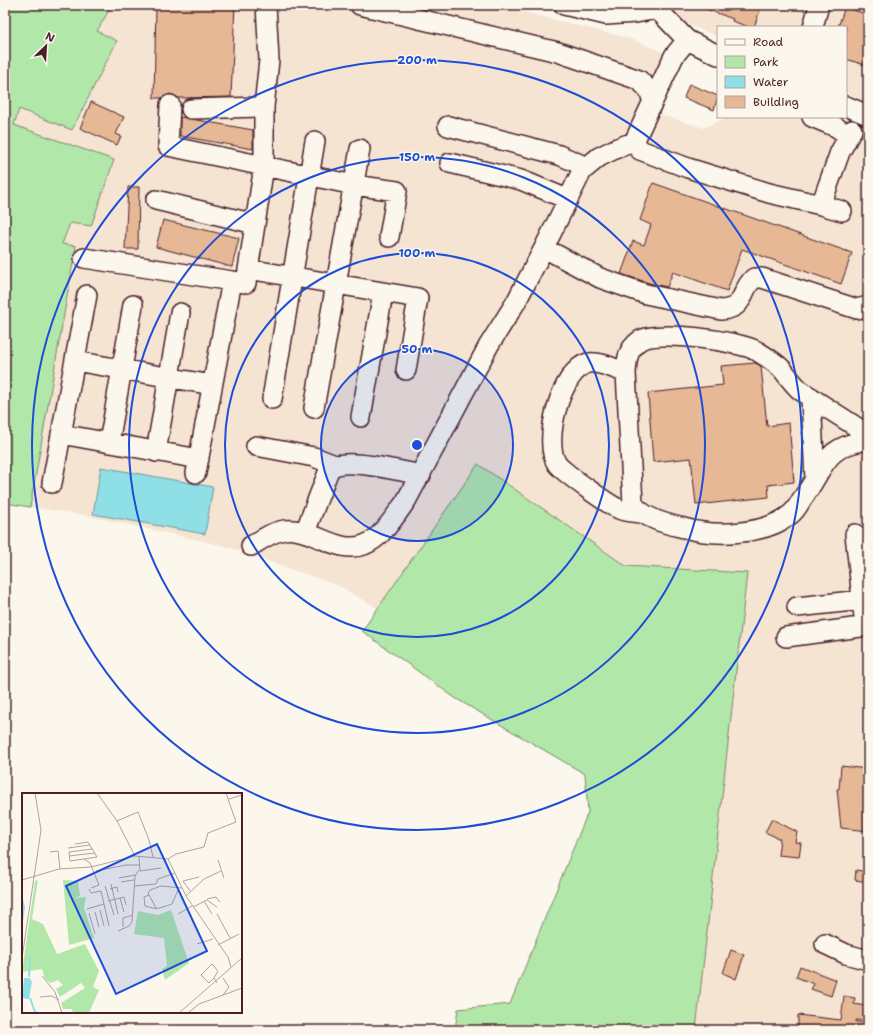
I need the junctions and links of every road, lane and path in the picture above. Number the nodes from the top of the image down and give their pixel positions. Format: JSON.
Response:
{"nodes":[{"id":1,"x":266,"y":5,"type":"edge"},
{"id":2,"x":360,"y":5,"type":"edge"},
{"id":3,"x":564,"y":5,"type":"edge"},
{"id":4,"x":817,"y":6,"type":"edge"},
{"id":5,"x":657,"y":7,"type":"edge"},
{"id":6,"x":813,"y":26,"type":"edge"},
{"id":7,"x":687,"y":40,"type":"junction"},
{"id":8,"x":717,"y":55,"type":"edge"},
{"id":9,"x":653,"y":102,"type":"junction"},
{"id":10,"x":170,"y":105,"type":"dead end"},
{"id":11,"x":847,"y":106,"type":"edge"},
{"id":12,"x":264,"y":107,"type":"junction"},
{"id":13,"x":192,"y":109,"type":"dead end"},
{"id":14,"x":868,"y":115,"type":"edge"},
{"id":15,"x":814,"y":118,"type":"edge"},
{"id":16,"x":448,"y":126,"type":"dead end"},
{"id":17,"x":315,"y":140,"type":"dead end"},
{"id":18,"x":634,"y":142,"type":"junction"},
{"id":19,"x":360,"y":149,"type":"dead end"},
{"id":20,"x":450,"y":163,"type":"dead end"},
{"id":21,"x":264,"y":166,"type":"junction"},
{"id":22,"x":587,"y":167,"type":"junction"},
{"id":23,"x":309,"y":175,"type":"junction"},
{"id":24,"x":354,"y":185,"type":"junction"},
{"id":25,"x":567,"y":199,"type":"junction"},
{"id":26,"x":156,"y":200,"type":"dead end"},
{"id":27,"x":821,"y":205,"type":"junction"},
{"id":28,"x":842,"y":211,"type":"dead end"},
{"id":29,"x":255,"y":224,"type":"junction"},
{"id":30,"x":389,"y":237,"type":"dead end"},
{"id":31,"x":544,"y":248,"type":"junction"},
{"id":32,"x":84,"y":258,"type":"dead end"},
{"id":33,"x":248,"y":269,"type":"junction"},
{"id":34,"x":291,"y":277,"type":"junction"},
{"id":35,"x":232,"y":281,"type":"junction"},
{"id":36,"x":336,"y":284,"type":"junction"},
{"id":37,"x":383,"y":293,"type":"junction"},
{"id":38,"x":87,"y":295,"type":"dead end"},
{"id":39,"x":133,"y":305,"type":"dead end"},
{"id":40,"x":868,"y":306,"type":"edge"},
{"id":41,"x":180,"y":313,"type":"dead end"},
{"id":42,"x":75,"y":361,"type":"junction"},
{"id":43,"x":122,"y":369,"type":"junction"},
{"id":44,"x":406,"y":370,"type":"dead end"},
{"id":45,"x":626,"y":374,"type":"junction"},
{"id":46,"x":169,"y":378,"type":"junction"},
{"id":47,"x":212,"y":385,"type":"junction"},
{"id":48,"x":811,"y":397,"type":"junction"},
{"id":49,"x":272,"y":399,"type":"dead end"},
{"id":50,"x":314,"y":408,"type":"dead end"},
{"id":51,"x":361,"y":417,"type":"dead end"},
{"id":52,"x":61,"y":434,"type":"junction"},
{"id":53,"x":868,"y":435,"type":"edge"},
{"id":54,"x":868,"y":440,"type":"edge"},
{"id":55,"x":109,"y":443,"type":"junction"},
{"id":56,"x":256,"y":446,"type":"dead end"},
{"id":57,"x":156,"y":452,"type":"junction"},
{"id":58,"x":335,"y":465,"type":"junction"},
{"id":59,"x":421,"y":475,"type":"junction"},
{"id":60,"x":815,"y":479,"type":"junction"},
{"id":61,"x":52,"y":484,"type":"dead end"},
{"id":62,"x":640,"y":513,"type":"junction"},
{"id":63,"x":304,"y":532,"type":"junction"},
{"id":64,"x":855,"y":534,"type":"dead end"},
{"id":65,"x":251,"y":546,"type":"dead end"},
{"id":66,"x":862,"y":600,"type":"junction"},
{"id":67,"x":797,"y":606,"type":"dead end"},
{"id":68,"x":866,"y":626,"type":"edge"},
{"id":69,"x":786,"y":637,"type":"dead end"},
{"id":70,"x":825,"y":944,"type":"dead end"},
{"id":71,"x":868,"y":960,"type":"edge"}],
"edges":[{"from":1,"to":12,"type":"street"},
{"from":2,"to":9,"type":"street"},
{"from":3,"to":5,"type":"street"},
{"from":4,"to":6,"type":"street"},
{"from":5,"to":7,"type":"street"},
{"from":7,"to":8,"type":"street"},
{"from":7,"to":9,"type":"street"},
{"from":9,"to":18,"type":"street"},
{"from":10,"to":21,"type":"street"},
{"from":11,"to":14,"type":"street"},
{"from":12,"to":13,"type":"street"},
{"from":12,"to":21,"type":"street"},
{"from":15,"to":27,"type":"street"},
{"from":16,"to":22,"type":"street"},
{"from":17,"to":23,"type":"street"},
{"from":18,"to":22,"type":"street"},
{"from":18,"to":27,"type":"street"},
{"from":19,"to":24,"type":"street"},
{"from":20,"to":25,"type":"street"},
{"from":21,"to":23,"type":"street"},
{"from":21,"to":29,"type":"street"},
{"from":22,"to":25,"type":"street"},
{"from":23,"to":24,"type":"street"},
{"from":23,"to":34,"type":"street"},
{"from":24,"to":30,"type":"street"},
{"from":24,"to":36,"type":"street"},
{"from":25,"to":31,"type":"street"},
{"from":26,"to":29,"type":"street"},
{"from":27,"to":28,"type":"street"},
{"from":29,"to":33,"type":"street"},
{"from":31,"to":40,"type":"street"},
{"from":31,"to":59,"type":"street"},
{"from":32,"to":35,"type":"street"},
{"from":33,"to":34,"type":"street"},
{"from":33,"to":35,"type":"street"},
{"from":34,"to":36,"type":"street"},
{"from":34,"to":49,"type":"street"},
{"from":35,"to":47,"type":"street"},
{"from":36,"to":37,"type":"street"},
{"from":36,"to":50,"type":"street"},
{"from":37,"to":44,"type":"street"},
{"from":37,"to":51,"type":"street"},
{"from":38,"to":42,"type":"street"},
{"from":39,"to":43,"type":"street"},
{"from":41,"to":46,"type":"street"},
{"from":42,"to":43,"type":"street"},
{"from":42,"to":52,"type":"street"},
{"from":43,"to":46,"type":"street"},
{"from":43,"to":55,"type":"street"},
{"from":45,"to":48,"type":"street"},
{"from":45,"to":62,"type":"street"},
{"from":45,"to":62,"type":"street"},
{"from":46,"to":47,"type":"street"},
{"from":46,"to":57,"type":"street"},
{"from":47,"to":57,"type":"street"},
{"from":48,"to":53,"type":"street"},
{"from":48,"to":60,"type":"street"},
{"from":52,"to":55,"type":"street"},
{"from":52,"to":61,"type":"street"},
{"from":54,"to":60,"type":"street"},
{"from":55,"to":57,"type":"street"},
{"from":56,"to":58,"type":"street"},
{"from":58,"to":59,"type":"street"},
{"from":58,"to":63,"type":"street"},
{"from":59,"to":63,"type":"street"},
{"from":60,"to":62,"type":"street"},
{"from":63,"to":65,"type":"street"},
{"from":64,"to":66,"type":"street"},
{"from":66,"to":67,"type":"street"},
{"from":66,"to":68,"type":"street"},
{"from":68,"to":69,"type":"street"},
{"from":70,"to":71,"type":"street"}]}
